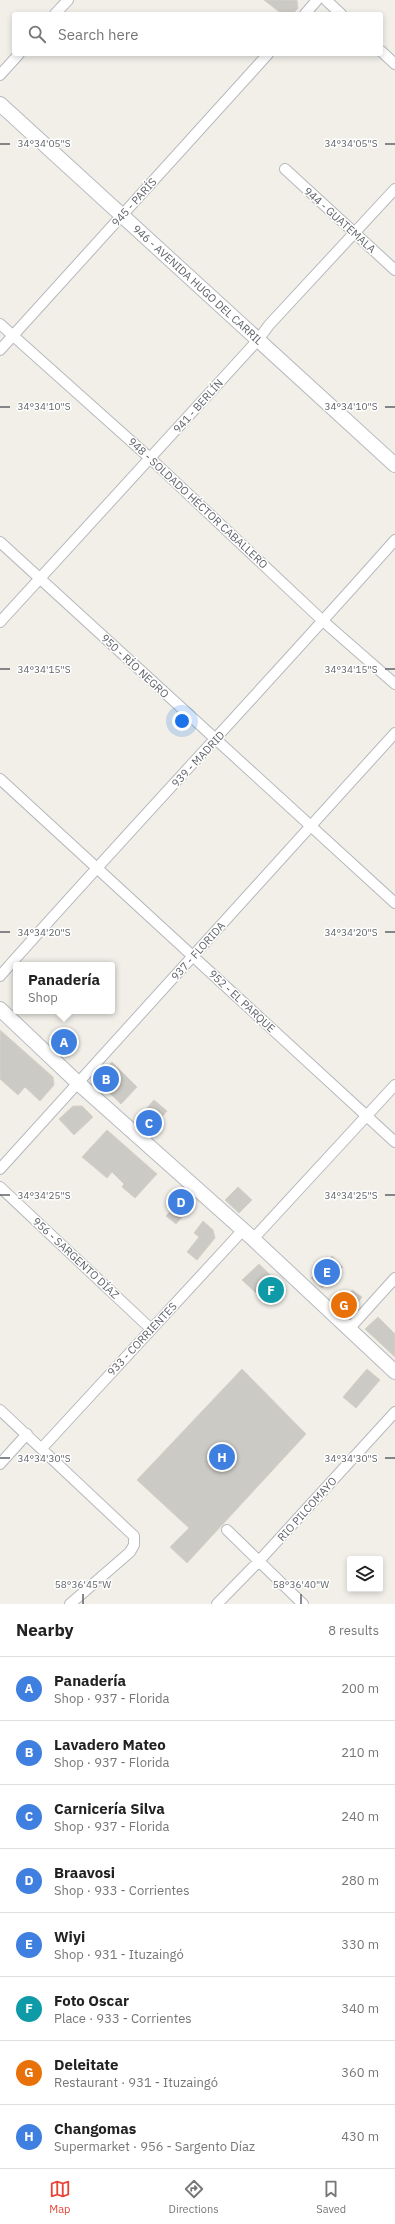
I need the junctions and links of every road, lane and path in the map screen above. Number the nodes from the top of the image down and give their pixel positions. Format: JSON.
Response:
{"nodes":[{"id":1,"x":68,"y":0,"type":"edge"},
{"id":2,"x":317,"y":0,"type":"edge"},
{"id":3,"x":326,"y":0,"type":"edge"},
{"id":4,"x":57,"y":12,"type":"edge"},
{"id":5,"x":307,"y":12,"type":"edge"},
{"id":6,"x":339,"y":12,"type":"edge"},
{"id":7,"x":383,"y":53,"type":"edge"},
{"id":8,"x":17,"y":56,"type":"edge"},
{"id":9,"x":266,"y":56,"type":"edge"},
{"id":10,"x":395,"y":64,"type":"edge"},
{"id":11,"x":0,"y":75,"type":"edge"},
{"id":12,"x":0,"y":104,"type":"edge"},
{"id":13,"x":285,"y":169,"type":"dead end"},
{"id":14,"x":395,"y":189,"type":"edge"},
{"id":15,"x":123,"y":214,"type":"junction"},
{"id":16,"x":354,"y":233,"type":"junction"},
{"id":17,"x":395,"y":270,"type":"edge"},
{"id":18,"x":0,"y":324,"type":"edge"},
{"id":19,"x":13,"y":335,"type":"junction"},
{"id":20,"x":258,"y":340,"type":"junction"},
{"id":21,"x":0,"y":350,"type":"edge"},
{"id":22,"x":151,"y":458,"type":"junction"},
{"id":23,"x":395,"y":465,"type":"edge"},
{"id":24,"x":395,"y":540,"type":"edge"},
{"id":25,"x":0,"y":542,"type":"edge"},
{"id":26,"x":40,"y":578,"type":"junction"},
{"id":27,"x":323,"y":621,"type":"junction"},
{"id":28,"x":0,"y":622,"type":"edge"},
{"id":29,"x":395,"y":684,"type":"edge"},
{"id":30,"x":395,"y":733,"type":"edge"},
{"id":31,"x":215,"y":740,"type":"junction"},
{"id":32,"x":0,"y":779,"type":"edge"},
{"id":33,"x":310,"y":825,"type":"junction"},
{"id":34,"x":96,"y":867,"type":"junction"},
{"id":35,"x":395,"y":903,"type":"edge"},
{"id":36,"x":193,"y":956,"type":"junction"},
{"id":37,"x":0,"y":976,"type":"edge"},
{"id":38,"x":0,"y":1009,"type":"edge"},
{"id":39,"x":76,"y":1082,"type":"junction"},
{"id":40,"x":395,"y":1085,"type":"edge"},
{"id":41,"x":366,"y":1116,"type":"junction"},
{"id":42,"x":395,"y":1142,"type":"edge"},
{"id":43,"x":0,"y":1168,"type":"edge"},
{"id":44,"x":0,"y":1187,"type":"edge"},
{"id":45,"x":248,"y":1235,"type":"junction"},
{"id":46,"x":395,"y":1278,"type":"edge"},
{"id":47,"x":151,"y":1329,"type":"junction"},
{"id":48,"x":349,"y":1329,"type":"junction"},
{"id":49,"x":395,"y":1372,"type":"edge"},
{"id":50,"x":0,"y":1410,"type":"edge"},
{"id":51,"x":395,"y":1412,"type":"edge"},
{"id":52,"x":27,"y":1434,"type":"junction"},
{"id":53,"x":42,"y":1448,"type":"junction"},
{"id":54,"x":0,"y":1464,"type":"edge"},
{"id":55,"x":226,"y":1530,"type":"dead end"},
{"id":56,"x":258,"y":1562,"type":"junction"},
{"id":57,"x":70,"y":1604,"type":"edge"},
{"id":58,"x":217,"y":1604,"type":"edge"},
{"id":59,"x":303,"y":1604,"type":"edge"}],
"edges":[{"from":1,"to":4,"type":"street"},
{"from":2,"to":5,"type":"street"},
{"from":3,"to":6,"type":"street"},
{"from":7,"to":10,"type":"street"},
{"from":8,"to":11,"type":"street"},
{"from":9,"to":15,"type":"street","name":"945 - PARÍS"},
{"from":12,"to":15,"type":"main road","name":"946 - AVENIDA HUGO DEL CARRIL"},
{"from":13,"to":16,"type":"street","name":"944 - GUATEMALA"},
{"from":14,"to":16,"type":"street","name":"941 - BERLÍN"},
{"from":15,"to":19,"type":"street","name":"945 - PARÍS"},
{"from":15,"to":20,"type":"main road","name":"946 - AVENIDA HUGO DEL CARRIL"},
{"from":16,"to":17,"type":"street","name":"944 - GUATEMALA"},
{"from":16,"to":20,"type":"street","name":"941 - BERLÍN"},
{"from":18,"to":19,"type":"street","name":"948 - SOLDADO HÉCTOR CABALLERO"},
{"from":19,"to":21,"type":"street","name":"945 - PARÍS"},
{"from":19,"to":22,"type":"street","name":"948 - SOLDADO HÉCTOR CABALLERO"},
{"from":20,"to":22,"type":"street","name":"941 - BERLÍN"},
{"from":20,"to":23,"type":"main road","name":"946 - AVENIDA HUGO DEL CARRIL"},
{"from":22,"to":26,"type":"street","name":"941 - BERLÍN"},
{"from":22,"to":27,"type":"street","name":"948 - SOLDADO HÉCTOR CABALLERO"},
{"from":24,"to":27,"type":"street","name":"939 - MADRID"},
{"from":25,"to":26,"type":"street","name":"950 - RÍO NEGRO"},
{"from":26,"to":28,"type":"street","name":"941 - BERLÍN"},
{"from":26,"to":31,"type":"street","name":"950 - RÍO NEGRO"},
{"from":27,"to":29,"type":"street","name":"948 - SOLDADO HÉCTOR CABALLERO"},
{"from":27,"to":31,"type":"street","name":"939 - MADRID"},
{"from":30,"to":33,"type":"street","name":"937 - FLORIDA"},
{"from":31,"to":33,"type":"street","name":"950 - RÍO NEGRO"},
{"from":31,"to":34,"type":"street","name":"939 - MADRID"},
{"from":32,"to":34,"type":"street","name":"952 - EL PARQUE"},
{"from":33,"to":35,"type":"street","name":"950 - RÍO NEGRO"},
{"from":33,"to":36,"type":"street","name":"937 - FLORIDA"},
{"from":34,"to":36,"type":"street","name":"952 - EL PARQUE"},
{"from":34,"to":37,"type":"street","name":"939 - MADRID"},
{"from":36,"to":39,"type":"street","name":"937 - FLORIDA"},
{"from":36,"to":41,"type":"street","name":"952 - EL PARQUE"},
{"from":38,"to":39,"type":"main road"},
{"from":39,"to":43,"type":"street","name":"937 - FLORIDA"},
{"from":39,"to":45,"type":"main road"},
{"from":40,"to":41,"type":"street","name":"933 - CORRIENTES"},
{"from":41,"to":42,"type":"street","name":"952 - EL PARQUE"},
{"from":41,"to":45,"type":"street","name":"933 - CORRIENTES"},
{"from":44,"to":47,"type":"street","name":"956 - SARGENTO DÍAZ"},
{"from":45,"to":47,"type":"street","name":"933 - CORRIENTES"},
{"from":45,"to":48,"type":"main road"},
{"from":46,"to":48,"type":"street"},
{"from":47,"to":53,"type":"street","name":"933 - CORRIENTES"},
{"from":48,"to":49,"type":"main road"},
{"from":50,"to":52,"type":"street"},
{"from":51,"to":56,"type":"street","name":"RIO PILCOMAYO"},
{"from":52,"to":53,"type":"street"},
{"from":52,"to":54,"type":"street"},
{"from":53,"to":57,"type":"street"},
{"from":55,"to":56,"type":"street"},
{"from":56,"to":58,"type":"street","name":"RIO PILCOMAYO"},
{"from":56,"to":59,"type":"street"}]}
